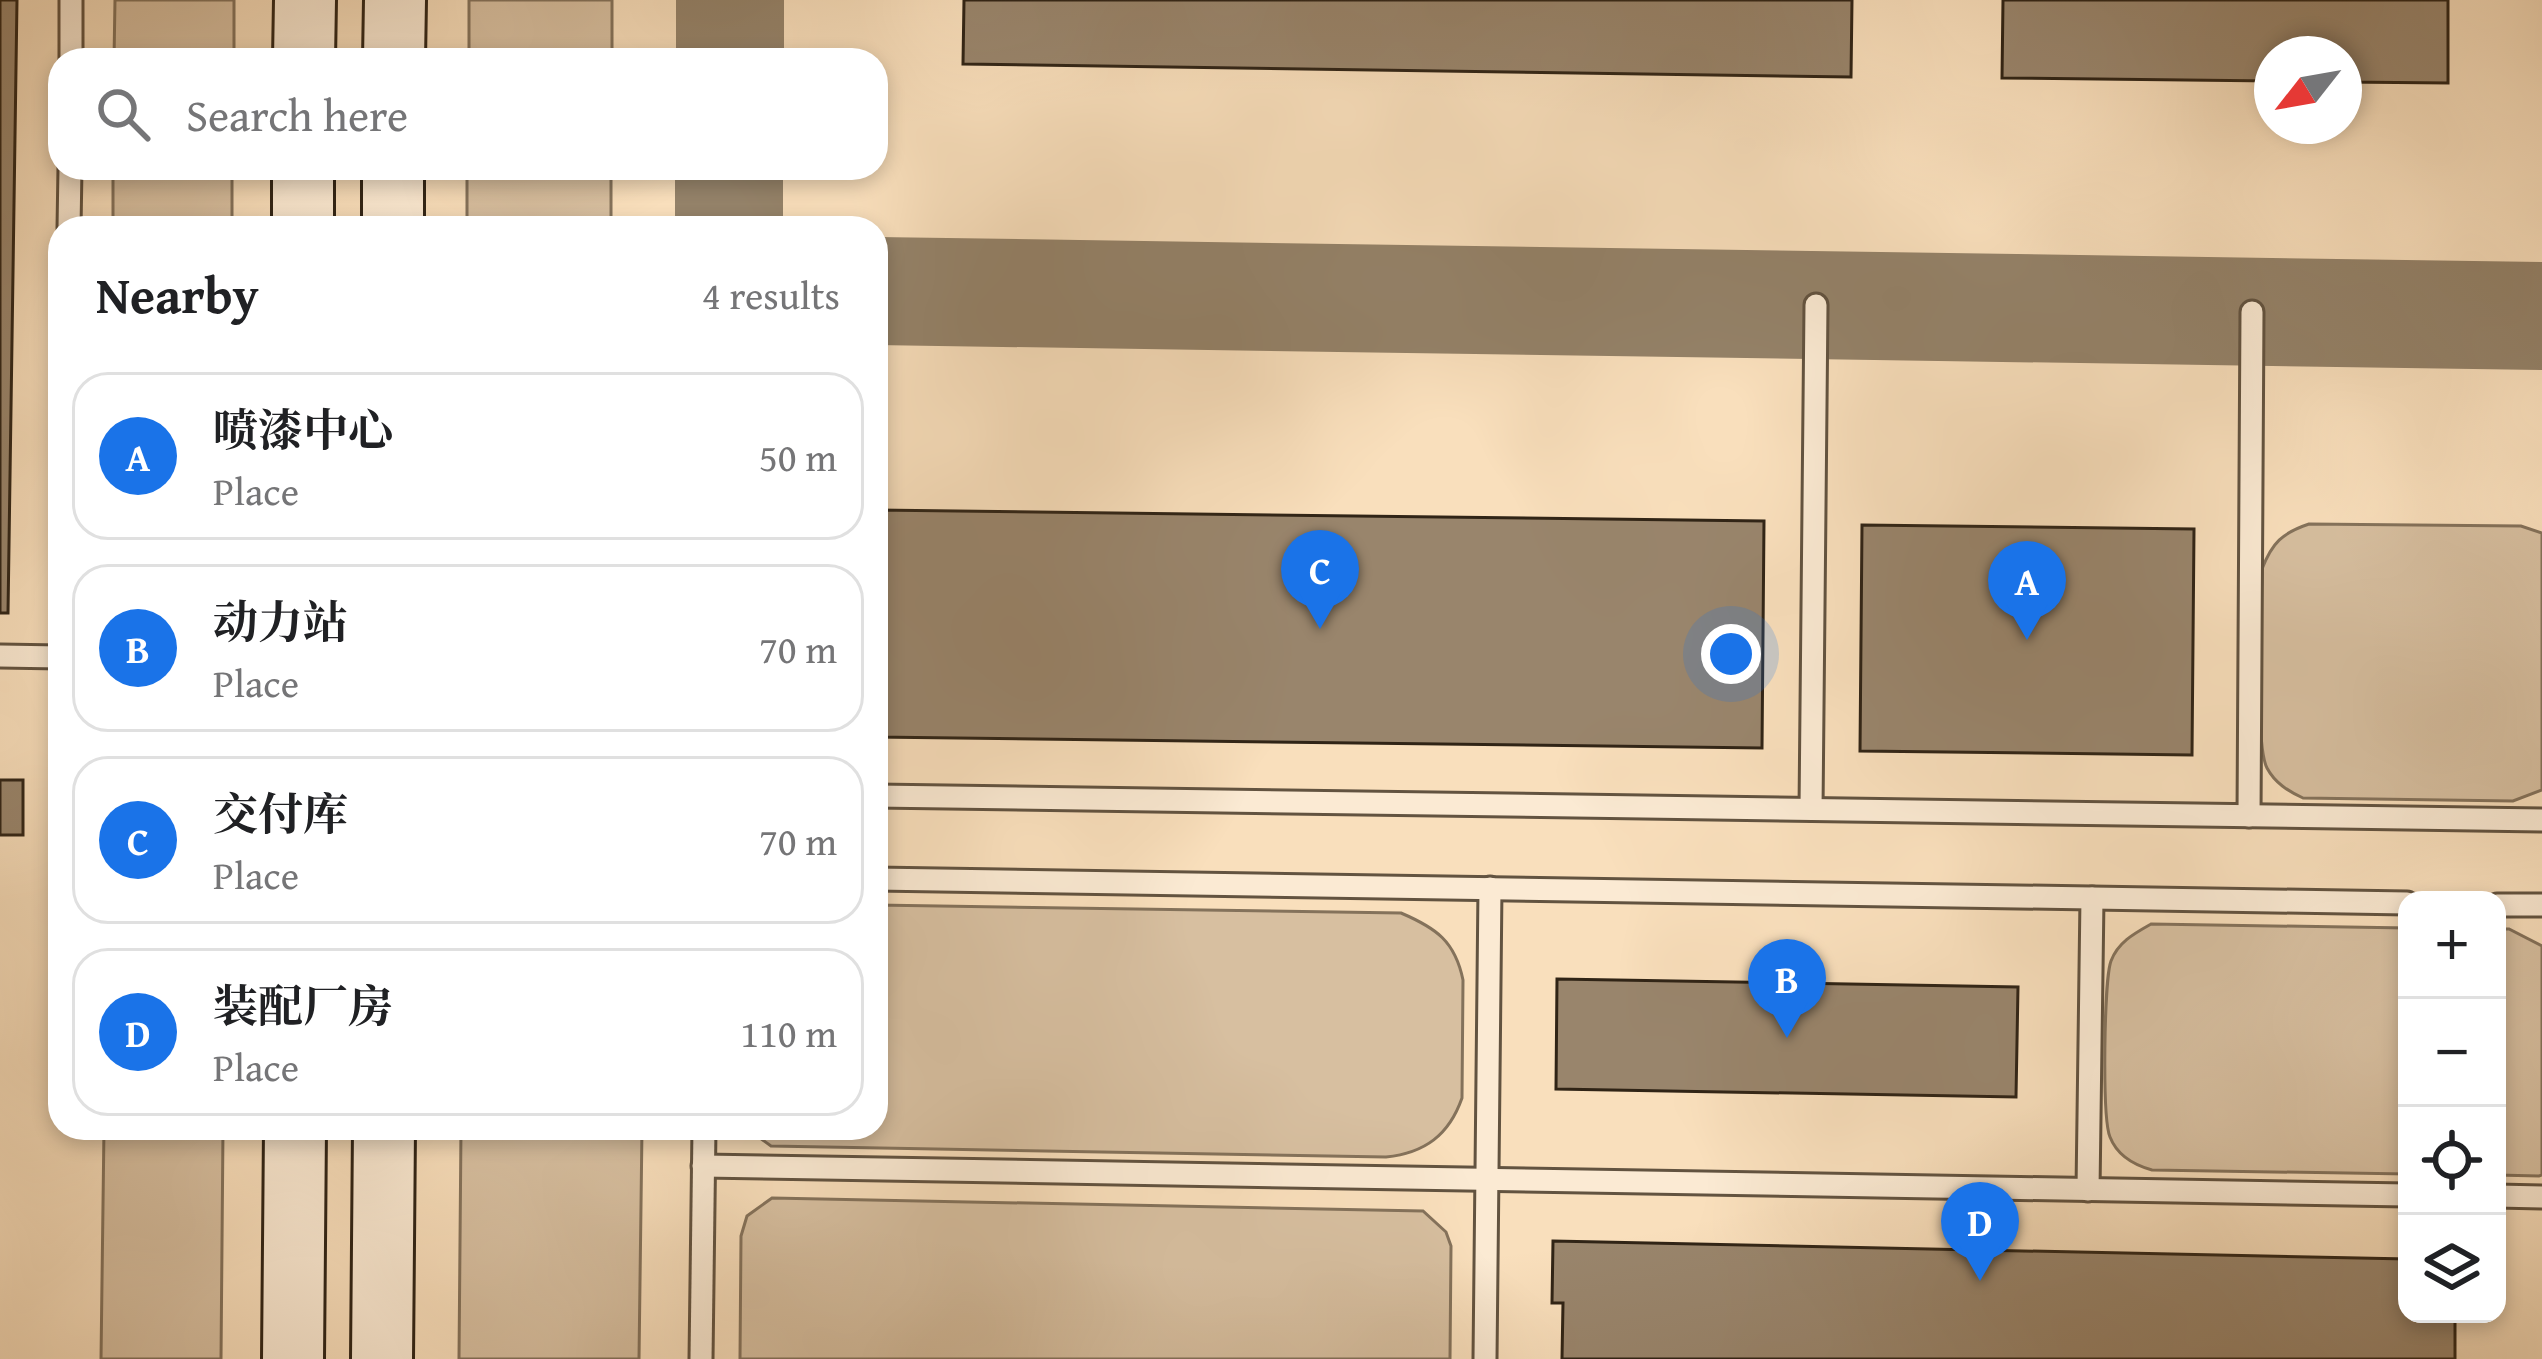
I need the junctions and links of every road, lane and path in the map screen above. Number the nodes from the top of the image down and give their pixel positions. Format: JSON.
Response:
{"nodes":[{"id":1,"x":71,"y":0,"type":"edge"},
{"id":2,"x":305,"y":0,"type":"edge"},
{"id":3,"x":395,"y":0,"type":"edge"},
{"id":4,"x":71,"y":48,"type":"edge"},
{"id":5,"x":304,"y":48,"type":"edge"},
{"id":6,"x":394,"y":48,"type":"edge"},
{"id":7,"x":70,"y":180,"type":"edge"},
{"id":8,"x":304,"y":180,"type":"edge"},
{"id":9,"x":393,"y":180,"type":"edge"},
{"id":10,"x":69,"y":216,"type":"edge"},
{"id":11,"x":303,"y":216,"type":"edge"},
{"id":12,"x":393,"y":216,"type":"edge"},
{"id":13,"x":1816,"y":305,"type":"dead end"},
{"id":14,"x":2252,"y":312,"type":"dead end"},
{"id":15,"x":0,"y":656,"type":"edge"},
{"id":16,"x":48,"y":657,"type":"edge"},
{"id":17,"x":888,"y":796,"type":"edge"},
{"id":18,"x":1811,"y":809,"type":"junction"},
{"id":19,"x":2249,"y":816,"type":"junction"},
{"id":20,"x":2542,"y":820,"type":"edge"},
{"id":21,"x":888,"y":879,"type":"edge"},
{"id":22,"x":1490,"y":889,"type":"junction"},
{"id":23,"x":2092,"y":898,"type":"junction"},
{"id":24,"x":2398,"y":903,"type":"edge"},
{"id":25,"x":2506,"y":904,"type":"edge"},
{"id":26,"x":2542,"y":905,"type":"edge"},
{"id":27,"x":295,"y":1140,"type":"edge"},
{"id":28,"x":384,"y":1140,"type":"edge"},
{"id":29,"x":704,"y":1140,"type":"edge"},
{"id":30,"x":704,"y":1166,"type":"junction"},
{"id":31,"x":1487,"y":1180,"type":"junction"},
{"id":32,"x":2088,"y":1190,"type":"junction"},
{"id":33,"x":2398,"y":1195,"type":"edge"},
{"id":34,"x":2506,"y":1196,"type":"edge"},
{"id":35,"x":2542,"y":1197,"type":"edge"},
{"id":36,"x":293,"y":1359,"type":"edge"},
{"id":37,"x":382,"y":1359,"type":"edge"},
{"id":38,"x":701,"y":1359,"type":"edge"},
{"id":39,"x":1485,"y":1359,"type":"edge"}],
"edges":[{"from":1,"to":4,"type":"lane"},
{"from":2,"to":5,"type":"main road"},
{"from":3,"to":6,"type":"main road"},
{"from":7,"to":10,"type":"lane"},
{"from":8,"to":11,"type":"main road"},
{"from":9,"to":12,"type":"main road"},
{"from":13,"to":18,"type":"lane"},
{"from":14,"to":19,"type":"lane"},
{"from":15,"to":16,"type":"lane"},
{"from":17,"to":18,"type":"lane"},
{"from":18,"to":19,"type":"lane"},
{"from":19,"to":20,"type":"lane"},
{"from":21,"to":22,"type":"lane"},
{"from":22,"to":23,"type":"lane"},
{"from":22,"to":31,"type":"lane"},
{"from":23,"to":24,"type":"lane"},
{"from":23,"to":32,"type":"lane"},
{"from":25,"to":26,"type":"lane"},
{"from":27,"to":36,"type":"main road"},
{"from":28,"to":37,"type":"main road"},
{"from":29,"to":30,"type":"lane"},
{"from":30,"to":31,"type":"lane"},
{"from":30,"to":38,"type":"lane"},
{"from":31,"to":32,"type":"lane"},
{"from":31,"to":39,"type":"lane"},
{"from":32,"to":33,"type":"lane"},
{"from":34,"to":35,"type":"lane"}]}
